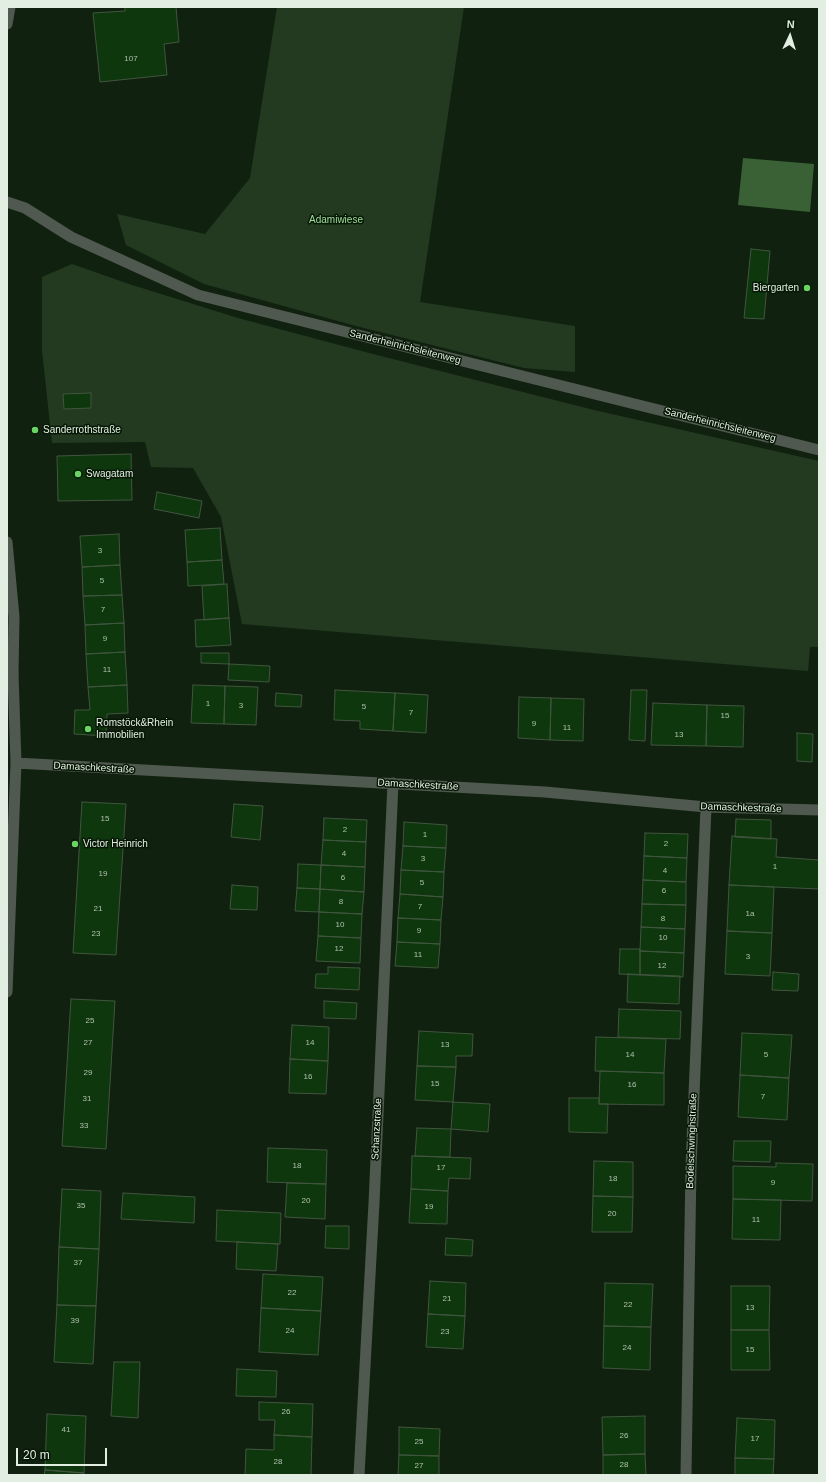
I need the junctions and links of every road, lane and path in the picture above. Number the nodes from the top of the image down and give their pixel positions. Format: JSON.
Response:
{"nodes":[{"id":1,"x":10,"y":7,"type":"edge"},
{"id":2,"x":7,"y":24,"type":"edge"},
{"id":3,"x":7,"y":202,"type":"edge"},
{"id":4,"x":819,"y":450,"type":"edge"},
{"id":5,"x":7,"y":542,"type":"edge"},
{"id":6,"x":10,"y":674,"type":"edge"},
{"id":7,"x":16,"y":763,"type":"junction"},
{"id":8,"x":393,"y":783,"type":"junction"},
{"id":9,"x":706,"y":807,"type":"junction"},
{"id":10,"x":819,"y":810,"type":"edge"},
{"id":11,"x":7,"y":992,"type":"edge"},
{"id":12,"x":359,"y":1475,"type":"edge"},
{"id":13,"x":686,"y":1475,"type":"edge"}],
"edges":[{"from":1,"to":2,"type":"street"},
{"from":3,"to":4,"type":"street","name":"Sanderheinrichsleitenweg"},
{"from":5,"to":6,"type":"street"},
{"from":6,"to":7,"type":"street"},
{"from":7,"to":8,"type":"street","name":"Damaschkestraße"},
{"from":7,"to":11,"type":"street"},
{"from":8,"to":9,"type":"street","name":"Damaschkestraße"},
{"from":8,"to":12,"type":"street","name":"Schanzstraße"},
{"from":9,"to":10,"type":"street","name":"Damaschkestraße"},
{"from":9,"to":13,"type":"street","name":"Bodelschwinghstraße"}]}
